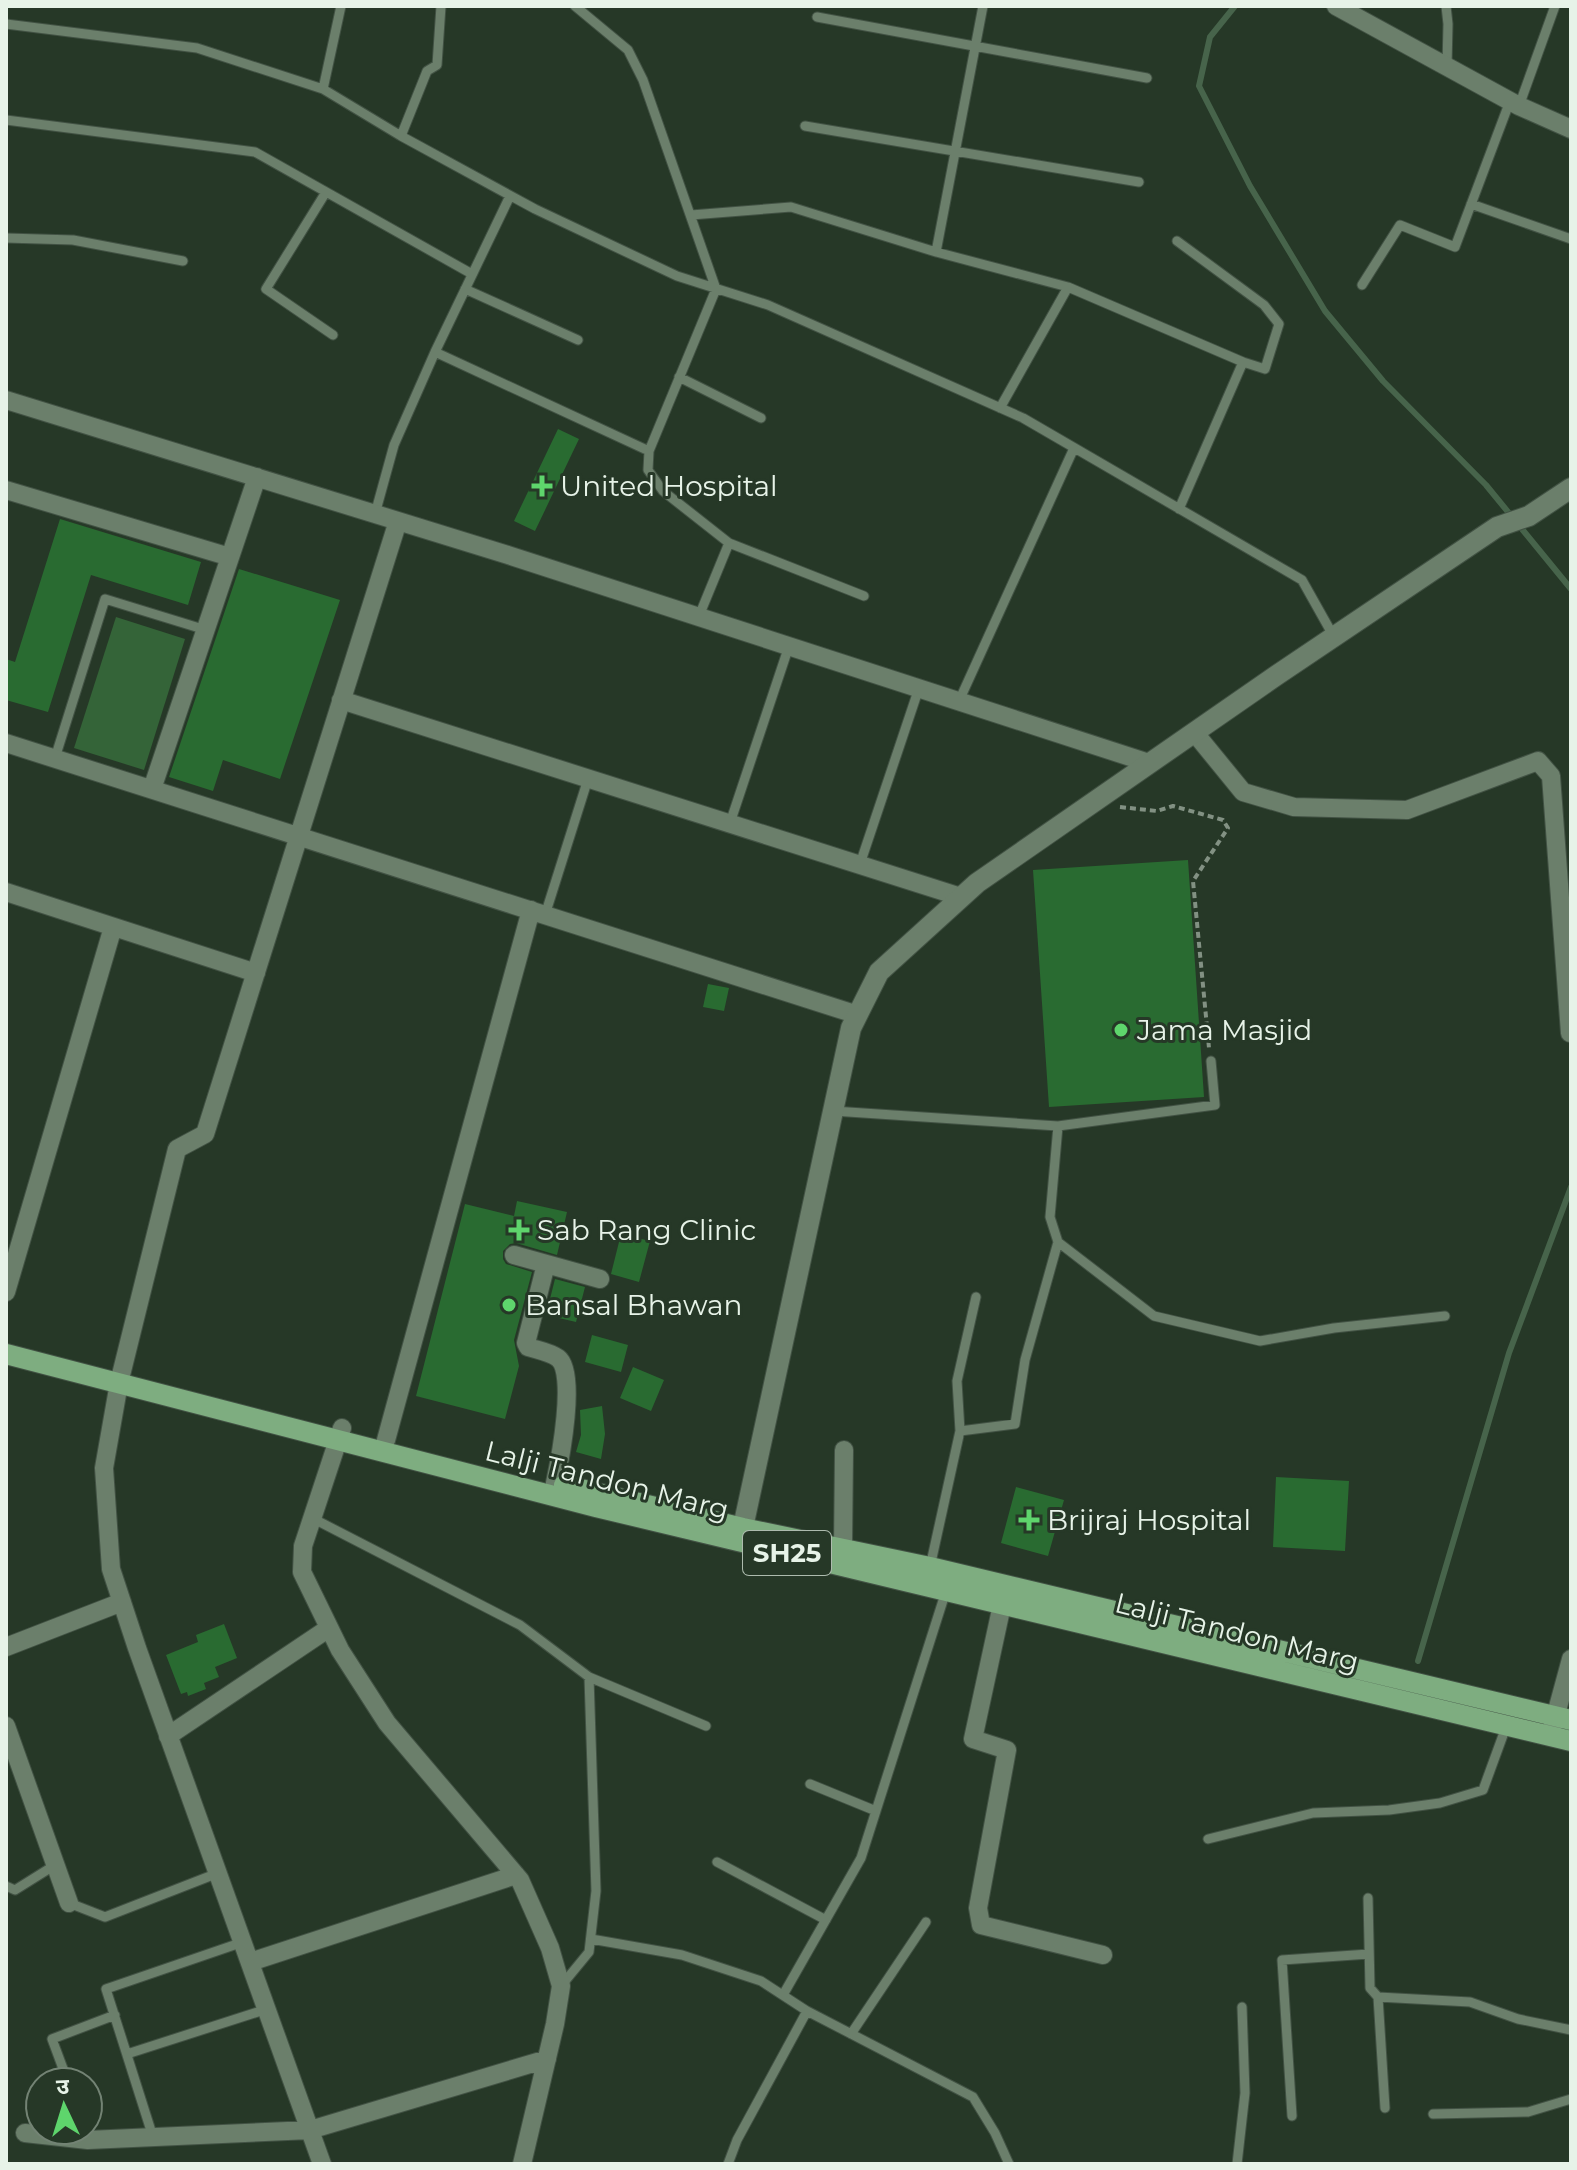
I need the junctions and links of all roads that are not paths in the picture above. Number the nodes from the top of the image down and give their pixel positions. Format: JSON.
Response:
{"nodes":[{"id":1,"x":341,"y":6,"type":"edge"},
{"id":2,"x":441,"y":6,"type":"edge"},
{"id":3,"x":575,"y":6,"type":"edge"},
{"id":4,"x":983,"y":6,"type":"edge"},
{"id":5,"x":1336,"y":6,"type":"edge"},
{"id":6,"x":1446,"y":6,"type":"edge"},
{"id":7,"x":1555,"y":6,"type":"edge"},
{"id":8,"x":817,"y":17,"type":"dead end"},
{"id":9,"x":6,"y":24,"type":"edge"},
{"id":10,"x":975,"y":46,"type":"junction"},
{"id":11,"x":1447,"y":66,"type":"junction"},
{"id":12,"x":1147,"y":78,"type":"dead end"},
{"id":13,"x":323,"y":89,"type":"junction"},
{"id":14,"x":1514,"y":104,"type":"junction"},
{"id":15,"x":6,"y":120,"type":"edge"},
{"id":16,"x":805,"y":126,"type":"dead end"},
{"id":17,"x":1571,"y":129,"type":"edge"},
{"id":18,"x":401,"y":136,"type":"junction"},
{"id":19,"x":955,"y":151,"type":"junction"},
{"id":20,"x":1139,"y":182,"type":"dead end"},
{"id":21,"x":326,"y":192,"type":"junction"},
{"id":22,"x":510,"y":196,"type":"junction"},
{"id":23,"x":1471,"y":204,"type":"junction"},
{"id":24,"x":691,"y":215,"type":"junction"},
{"id":25,"x":6,"y":238,"type":"edge"},
{"id":26,"x":1571,"y":239,"type":"edge"},
{"id":27,"x":1177,"y":241,"type":"dead end"},
{"id":28,"x":936,"y":252,"type":"junction"},
{"id":29,"x":183,"y":261,"type":"dead end"},
{"id":30,"x":472,"y":274,"type":"junction"},
{"id":31,"x":1362,"y":285,"type":"dead end"},
{"id":32,"x":1068,"y":287,"type":"junction"},
{"id":33,"x":465,"y":289,"type":"junction"},
{"id":34,"x":716,"y":289,"type":"junction"},
{"id":35,"x":333,"y":335,"type":"dead end"},
{"id":36,"x":578,"y":340,"type":"dead end"},
{"id":37,"x":435,"y":352,"type":"junction"},
{"id":38,"x":1243,"y":362,"type":"junction"},
{"id":39,"x":679,"y":377,"type":"junction"},
{"id":40,"x":6,"y":400,"type":"edge"},
{"id":41,"x":1000,"y":408,"type":"junction"},
{"id":42,"x":761,"y":418,"type":"dead end"},
{"id":43,"x":1074,"y":448,"type":"junction"},
{"id":44,"x":649,"y":451,"type":"junction"},
{"id":45,"x":257,"y":477,"type":"junction"},
{"id":46,"x":1571,"y":488,"type":"edge"},
{"id":47,"x":6,"y":490,"type":"edge"},
{"id":48,"x":1179,"y":509,"type":"junction"},
{"id":49,"x":375,"y":514,"type":"junction"},
{"id":50,"x":398,"y":521,"type":"junction"},
{"id":51,"x":729,"y":543,"type":"junction"},
{"id":52,"x":230,"y":557,"type":"junction"},
{"id":53,"x":864,"y":596,"type":"dead end"},
{"id":54,"x":699,"y":616,"type":"junction"},
{"id":55,"x":206,"y":630,"type":"junction"},
{"id":56,"x":1334,"y":637,"type":"junction"},
{"id":57,"x":789,"y":646,"type":"junction"},
{"id":58,"x":919,"y":688,"type":"junction"},
{"id":59,"x":341,"y":700,"type":"junction"},
{"id":60,"x":959,"y":701,"type":"junction"},
{"id":61,"x":1194,"y":732,"type":"junction"},
{"id":62,"x":6,"y":743,"type":"edge"},
{"id":63,"x":55,"y":758,"type":"junction"},
{"id":64,"x":1149,"y":763,"type":"junction"},
{"id":65,"x":588,"y":779,"type":"junction"},
{"id":66,"x":152,"y":789,"type":"junction"},
{"id":67,"x":730,"y":823,"type":"junction"},
{"id":68,"x":299,"y":836,"type":"junction"},
{"id":69,"x":860,"y":864,"type":"junction"},
{"id":70,"x":6,"y":892,"type":"edge"},
{"id":71,"x":961,"y":897,"type":"junction"},
{"id":72,"x":538,"y":912,"type":"junction"},
{"id":73,"x":113,"y":927,"type":"junction"},
{"id":74,"x":256,"y":973,"type":"junction"},
{"id":75,"x":858,"y":1015,"type":"junction"},
{"id":76,"x":1570,"y":1033,"type":"edge"},
{"id":77,"x":1211,"y":1061,"type":"road end"},
{"id":78,"x":833,"y":1111,"type":"junction"},
{"id":79,"x":1058,"y":1126,"type":"junction"},
{"id":80,"x":1058,"y":1242,"type":"junction"},
{"id":81,"x":514,"y":1255,"type":"dead end"},
{"id":82,"x":546,"y":1264,"type":"junction"},
{"id":83,"x":600,"y":1279,"type":"dead end"},
{"id":84,"x":6,"y":1292,"type":"edge"},
{"id":85,"x":976,"y":1297,"type":"dead end"},
{"id":86,"x":1445,"y":1316,"type":"dead end"},
{"id":87,"x":6,"y":1341,"type":"edge"},
{"id":88,"x":6,"y":1354,"type":"edge"},
{"id":89,"x":120,"y":1377,"type":"junction"},
{"id":90,"x":960,"y":1431,"type":"junction"},
{"id":91,"x":340,"y":1434,"type":"junction"},
{"id":92,"x":386,"y":1440,"type":"junction"},
{"id":93,"x":844,"y":1450,"type":"dead end"},
{"id":94,"x":555,"y":1483,"type":"junction"},
{"id":95,"x":312,"y":1518,"type":"junction"},
{"id":96,"x":741,"y":1534,"type":"junction"},
{"id":97,"x":843,"y":1549,"type":"junction"},
{"id":98,"x":927,"y":1577,"type":"junction"},
{"id":99,"x":946,"y":1591,"type":"junction"},
{"id":100,"x":122,"y":1602,"type":"junction"},
{"id":101,"x":1002,"y":1605,"type":"junction"},
{"id":102,"x":329,"y":1628,"type":"junction"},
{"id":103,"x":1210,"y":1644,"type":"junction"},
{"id":104,"x":6,"y":1647,"type":"edge"},
{"id":105,"x":1571,"y":1659,"type":"edge"},
{"id":106,"x":589,"y":1677,"type":"junction"},
{"id":107,"x":1559,"y":1724,"type":"edge"},
{"id":108,"x":6,"y":1726,"type":"edge"},
{"id":109,"x":706,"y":1726,"type":"dead end"},
{"id":110,"x":1507,"y":1726,"type":"junction"},
{"id":111,"x":168,"y":1736,"type":"junction"},
{"id":112,"x":1571,"y":1741,"type":"edge"},
{"id":113,"x":810,"y":1784,"type":"dead end"},
{"id":114,"x":876,"y":1811,"type":"junction"},
{"id":115,"x":1208,"y":1839,"type":"dead end"},
{"id":116,"x":717,"y":1862,"type":"dead end"},
{"id":117,"x":56,"y":1864,"type":"junction"},
{"id":118,"x":218,"y":1873,"type":"junction"},
{"id":119,"x":516,"y":1875,"type":"junction"},
{"id":120,"x":6,"y":1886,"type":"edge"},
{"id":121,"x":1368,"y":1898,"type":"dead end"},
{"id":122,"x":69,"y":1903,"type":"joint"},
{"id":123,"x":826,"y":1920,"type":"junction"},
{"id":124,"x":926,"y":1922,"type":"dead end"},
{"id":125,"x":591,"y":1939,"type":"junction"},
{"id":126,"x":243,"y":1942,"type":"junction"},
{"id":127,"x":1369,"y":1954,"type":"junction"},
{"id":128,"x":1103,"y":1955,"type":"dead end"},
{"id":129,"x":250,"y":1962,"type":"junction"},
{"id":130,"x":561,"y":1986,"type":"junction"},
{"id":131,"x":783,"y":1995,"type":"junction"},
{"id":132,"x":1378,"y":1997,"type":"junction"},
{"id":133,"x":1242,"y":2007,"type":"dead end"},
{"id":134,"x":267,"y":2009,"type":"junction"},
{"id":135,"x":807,"y":2011,"type":"junction"},
{"id":136,"x":115,"y":2015,"type":"junction"},
{"id":137,"x":1571,"y":2030,"type":"edge"},
{"id":138,"x":851,"y":2034,"type":"junction"},
{"id":139,"x":127,"y":2054,"type":"junction"},
{"id":140,"x":547,"y":2059,"type":"junction"},
{"id":141,"x":62,"y":2066,"type":"edge"},
{"id":142,"x":1571,"y":2099,"type":"edge"},
{"id":143,"x":1385,"y":2108,"type":"dead end"},
{"id":144,"x":1433,"y":2114,"type":"dead end"},
{"id":145,"x":1292,"y":2116,"type":"dead end"},
{"id":146,"x":310,"y":2130,"type":"junction"},
{"id":147,"x":104,"y":2136,"type":"edge"},
{"id":148,"x":153,"y":2137,"type":"junction"},
{"id":149,"x":322,"y":2164,"type":"edge"},
{"id":150,"x":522,"y":2164,"type":"edge"},
{"id":151,"x":728,"y":2164,"type":"edge"},
{"id":152,"x":1009,"y":2164,"type":"edge"},
{"id":153,"x":1237,"y":2164,"type":"edge"}],
"edges":[{"from":1,"to":13,"type":"lane"},
{"from":2,"to":18,"type":"lane"},
{"from":3,"to":24,"type":"lane"},
{"from":4,"to":10,"type":"lane"},
{"from":5,"to":11,"type":"street"},
{"from":6,"to":11,"type":"lane"},
{"from":7,"to":14,"type":"lane"},
{"from":8,"to":10,"type":"lane"},
{"from":9,"to":13,"type":"lane"},
{"from":10,"to":12,"type":"lane"},
{"from":10,"to":19,"type":"lane"},
{"from":11,"to":14,"type":"street"},
{"from":13,"to":18,"type":"lane"},
{"from":14,"to":17,"type":"street"},
{"from":14,"to":23,"type":"lane"},
{"from":15,"to":21,"type":"lane"},
{"from":16,"to":19,"type":"lane"},
{"from":18,"to":22,"type":"lane"},
{"from":19,"to":20,"type":"lane"},
{"from":19,"to":28,"type":"lane"},
{"from":21,"to":30,"type":"lane"},
{"from":21,"to":35,"type":"lane"},
{"from":22,"to":30,"type":"lane"},
{"from":22,"to":34,"type":"lane"},
{"from":23,"to":26,"type":"lane"},
{"from":23,"to":31,"type":"lane"},
{"from":24,"to":28,"type":"lane"},
{"from":24,"to":34,"type":"lane"},
{"from":25,"to":29,"type":"lane"},
{"from":27,"to":38,"type":"lane"},
{"from":28,"to":32,"type":"lane"},
{"from":30,"to":33,"type":"lane"},
{"from":32,"to":38,"type":"lane"},
{"from":32,"to":41,"type":"lane"},
{"from":33,"to":36,"type":"lane"},
{"from":33,"to":37,"type":"lane"},
{"from":34,"to":39,"type":"lane"},
{"from":34,"to":41,"type":"lane"},
{"from":37,"to":44,"type":"lane"},
{"from":37,"to":49,"type":"lane"},
{"from":38,"to":48,"type":"lane"},
{"from":39,"to":42,"type":"lane"},
{"from":39,"to":44,"type":"lane"},
{"from":40,"to":45,"type":"street"},
{"from":41,"to":43,"type":"lane"},
{"from":43,"to":48,"type":"lane"},
{"from":43,"to":60,"type":"lane"},
{"from":44,"to":51,"type":"lane"},
{"from":45,"to":49,"type":"street"},
{"from":45,"to":52,"type":"street"},
{"from":46,"to":56,"type":"street"},
{"from":47,"to":52,"type":"street"},
{"from":48,"to":56,"type":"lane"},
{"from":49,"to":50,"type":"street"},
{"from":50,"to":54,"type":"street"},
{"from":50,"to":59,"type":"street"},
{"from":51,"to":53,"type":"lane"},
{"from":51,"to":54,"type":"lane"},
{"from":52,"to":55,"type":"street"},
{"from":54,"to":57,"type":"street"},
{"from":55,"to":63,"type":"lane"},
{"from":55,"to":66,"type":"street"},
{"from":56,"to":61,"type":"street"},
{"from":57,"to":58,"type":"street"},
{"from":57,"to":67,"type":"lane"},
{"from":58,"to":60,"type":"street"},
{"from":58,"to":69,"type":"lane"},
{"from":59,"to":65,"type":"street"},
{"from":59,"to":68,"type":"street"},
{"from":60,"to":64,"type":"street"},
{"from":61,"to":64,"type":"street"},
{"from":61,"to":76,"type":"street"},
{"from":62,"to":63,"type":"street"},
{"from":63,"to":66,"type":"street"},
{"from":64,"to":71,"type":"street"},
{"from":65,"to":67,"type":"street"},
{"from":65,"to":72,"type":"lane"},
{"from":66,"to":68,"type":"street"},
{"from":67,"to":69,"type":"street"},
{"from":68,"to":72,"type":"street"},
{"from":68,"to":74,"type":"street"},
{"from":69,"to":71,"type":"street"},
{"from":70,"to":73,"type":"street"},
{"from":71,"to":75,"type":"street"},
{"from":72,"to":75,"type":"street"},
{"from":72,"to":92,"type":"street"},
{"from":73,"to":74,"type":"street"},
{"from":73,"to":84,"type":"street"},
{"from":74,"to":89,"type":"street"},
{"from":75,"to":78,"type":"street"},
{"from":77,"to":79,"type":"lane"},
{"from":78,"to":79,"type":"lane"},
{"from":78,"to":96,"type":"street"},
{"from":79,"to":80,"type":"lane"},
{"from":80,"to":86,"type":"lane"},
{"from":80,"to":90,"type":"lane"},
{"from":81,"to":82,"type":"street"},
{"from":82,"to":83,"type":"street"},
{"from":82,"to":94,"type":"street"},
{"from":85,"to":90,"type":"lane"},
{"from":87,"to":89,"type":"main road","name":"Lalji Tandon Marg","number":"SH25"},
{"from":88,"to":89,"type":"main road","name":"Lalji Tandon Marg","number":"SH25"},
{"from":89,"to":91,"type":"main road","name":"Lalji Tandon Marg","number":"SH25"},
{"from":89,"to":100,"type":"street"},
{"from":90,"to":98,"type":"lane"},
{"from":91,"to":92,"type":"main road","name":"Lalji Tandon Marg","number":"SH25"},
{"from":91,"to":95,"type":"street"},
{"from":91,"to":96,"type":"main road","name":"Lalji Tandon Marg","number":"SH25"},
{"from":92,"to":94,"type":"main road","name":"Lalji Tandon Marg","number":"SH25"},
{"from":93,"to":97,"type":"street"},
{"from":94,"to":96,"type":"main road","name":"Lalji Tandon Marg","number":"SH25"},
{"from":95,"to":102,"type":"street"},
{"from":95,"to":106,"type":"lane"},
{"from":96,"to":97,"type":"main road","name":"Lalji Tandon Marg","number":"SH25"},
{"from":96,"to":98,"type":"main road","name":"Lalji Tandon Marg","number":"SH25"},
{"from":97,"to":98,"type":"main road","name":"Lalji Tandon Marg","number":"SH25"},
{"from":98,"to":99,"type":"main road","name":"Lalji Tandon Marg","number":"SH25"},
{"from":98,"to":103,"type":"main road","name":"Lalji Tandon Marg","number":"SH25"},
{"from":99,"to":101,"type":"main road","name":"Lalji Tandon Marg","number":"SH25"},
{"from":99,"to":114,"type":"lane"},
{"from":100,"to":104,"type":"street"},
{"from":100,"to":111,"type":"street"},
{"from":101,"to":103,"type":"main road","name":"Lalji Tandon Marg","number":"SH25"},
{"from":101,"to":128,"type":"street"},
{"from":102,"to":111,"type":"street"},
{"from":102,"to":119,"type":"street"},
{"from":103,"to":107,"type":"main road","name":"Lalji Tandon Marg","number":"SH25"},
{"from":103,"to":110,"type":"main road","name":"Lalji Tandon Marg","number":"SH25"},
{"from":105,"to":107,"type":"street"},
{"from":106,"to":109,"type":"lane"},
{"from":106,"to":125,"type":"lane"},
{"from":107,"to":110,"type":"main road","name":"Lalji Tandon Marg","number":"SH25"},
{"from":107,"to":112,"type":"main road","name":"Lalji Tandon Marg","number":"SH25"},
{"from":108,"to":117,"type":"street"},
{"from":110,"to":115,"type":"lane"},
{"from":111,"to":118,"type":"street"},
{"from":113,"to":114,"type":"lane"},
{"from":114,"to":123,"type":"lane"},
{"from":116,"to":123,"type":"lane"},
{"from":117,"to":120,"type":"lane"},
{"from":117,"to":122,"type":"street"},
{"from":118,"to":122,"type":"lane"},
{"from":118,"to":126,"type":"street"},
{"from":119,"to":129,"type":"street"},
{"from":119,"to":130,"type":"street"},
{"from":121,"to":127,"type":"lane"},
{"from":123,"to":131,"type":"lane"},
{"from":124,"to":138,"type":"lane"},
{"from":125,"to":130,"type":"lane"},
{"from":125,"to":131,"type":"lane"},
{"from":126,"to":129,"type":"street"},
{"from":126,"to":136,"type":"lane"},
{"from":127,"to":132,"type":"lane"},
{"from":127,"to":145,"type":"lane"},
{"from":129,"to":134,"type":"street"},
{"from":130,"to":140,"type":"street"},
{"from":131,"to":135,"type":"lane"},
{"from":132,"to":137,"type":"lane"},
{"from":132,"to":143,"type":"lane"},
{"from":133,"to":153,"type":"lane"},
{"from":134,"to":139,"type":"lane"},
{"from":134,"to":146,"type":"street"},
{"from":135,"to":138,"type":"lane"},
{"from":135,"to":151,"type":"lane"},
{"from":136,"to":139,"type":"lane"},
{"from":136,"to":141,"type":"lane"},
{"from":138,"to":152,"type":"lane"},
{"from":139,"to":148,"type":"lane"},
{"from":140,"to":146,"type":"street"},
{"from":140,"to":150,"type":"street"},
{"from":142,"to":144,"type":"lane"},
{"from":146,"to":148,"type":"street"},
{"from":146,"to":149,"type":"street"},
{"from":147,"to":148,"type":"street"}]}
